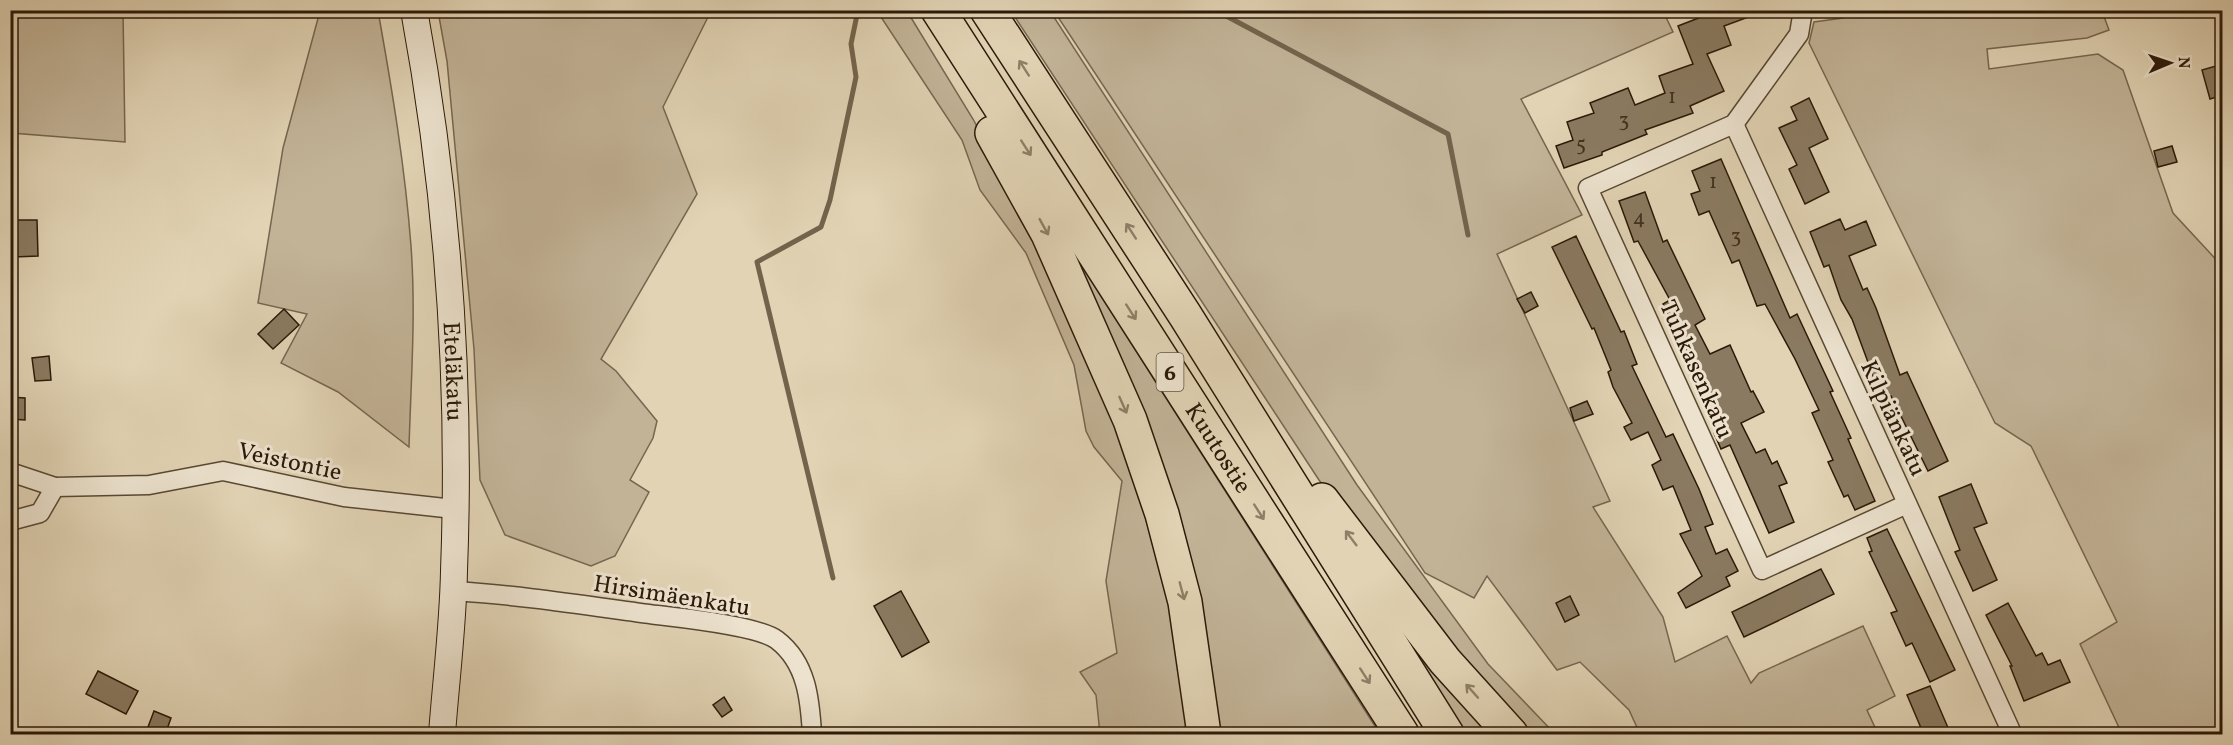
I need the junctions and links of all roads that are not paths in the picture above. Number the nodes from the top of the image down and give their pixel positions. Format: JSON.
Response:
{"nodes":[{"id":1,"x":414,"y":10,"type":"edge"},
{"id":2,"x":924,"y":10,"type":"edge"},
{"id":3,"x":938,"y":10,"type":"edge"},
{"id":4,"x":987,"y":10,"type":"edge"},
{"id":5,"x":1804,"y":12,"type":"edge"},
{"id":6,"x":1734,"y":124,"type":"junction"},
{"id":7,"x":1185,"y":315,"type":"junction"},
{"id":8,"x":10,"y":472,"type":"edge"},
{"id":9,"x":55,"y":487,"type":"junction"},
{"id":10,"x":1907,"y":504,"type":"junction"},
{"id":11,"x":454,"y":509,"type":"junction"},
{"id":12,"x":10,"y":520,"type":"edge"},
{"id":13,"x":453,"y":591,"type":"junction"},
{"id":14,"x":2011,"y":731,"type":"dead end"},
{"id":15,"x":442,"y":735,"type":"edge"},
{"id":16,"x":812,"y":735,"type":"edge"},
{"id":17,"x":1204,"y":735,"type":"edge"},
{"id":18,"x":1402,"y":735,"type":"edge"},
{"id":19,"x":1447,"y":735,"type":"edge"},
{"id":20,"x":1511,"y":735,"type":"edge"}],
"edges":[{"from":1,"to":11,"type":"main road","name":"Eteläkatu"},
{"from":2,"to":17,"type":"highway","one_way":true},
{"from":3,"to":18,"type":"highway","name":"Kuutostie","number":"6","one_way":true},
{"from":7,"to":4,"type":"highway","name":"Kuutostie","number":"6","one_way":true},
{"from":5,"to":6,"type":"street"},
{"from":6,"to":10,"type":"street","name":"Kilpiänkatu"},
{"from":6,"to":10,"type":"street","name":"Tuhkasenkatu"},
{"from":7,"to":19,"type":"highway","name":"Kuutostie","number":"6"},
{"from":20,"to":7,"type":"highway","one_way":true},
{"from":8,"to":9,"type":"street","name":"Veistontie"},
{"from":9,"to":11,"type":"street","name":"Veistontie"},
{"from":9,"to":12,"type":"street"},
{"from":10,"to":14,"type":"street","name":"Kilpiänkatu"},
{"from":11,"to":13,"type":"main road","name":"Eteläkatu"},
{"from":13,"to":15,"type":"main road","name":"Eteläkatu"},
{"from":13,"to":16,"type":"street","name":"Hirsimäenkatu"}]}
